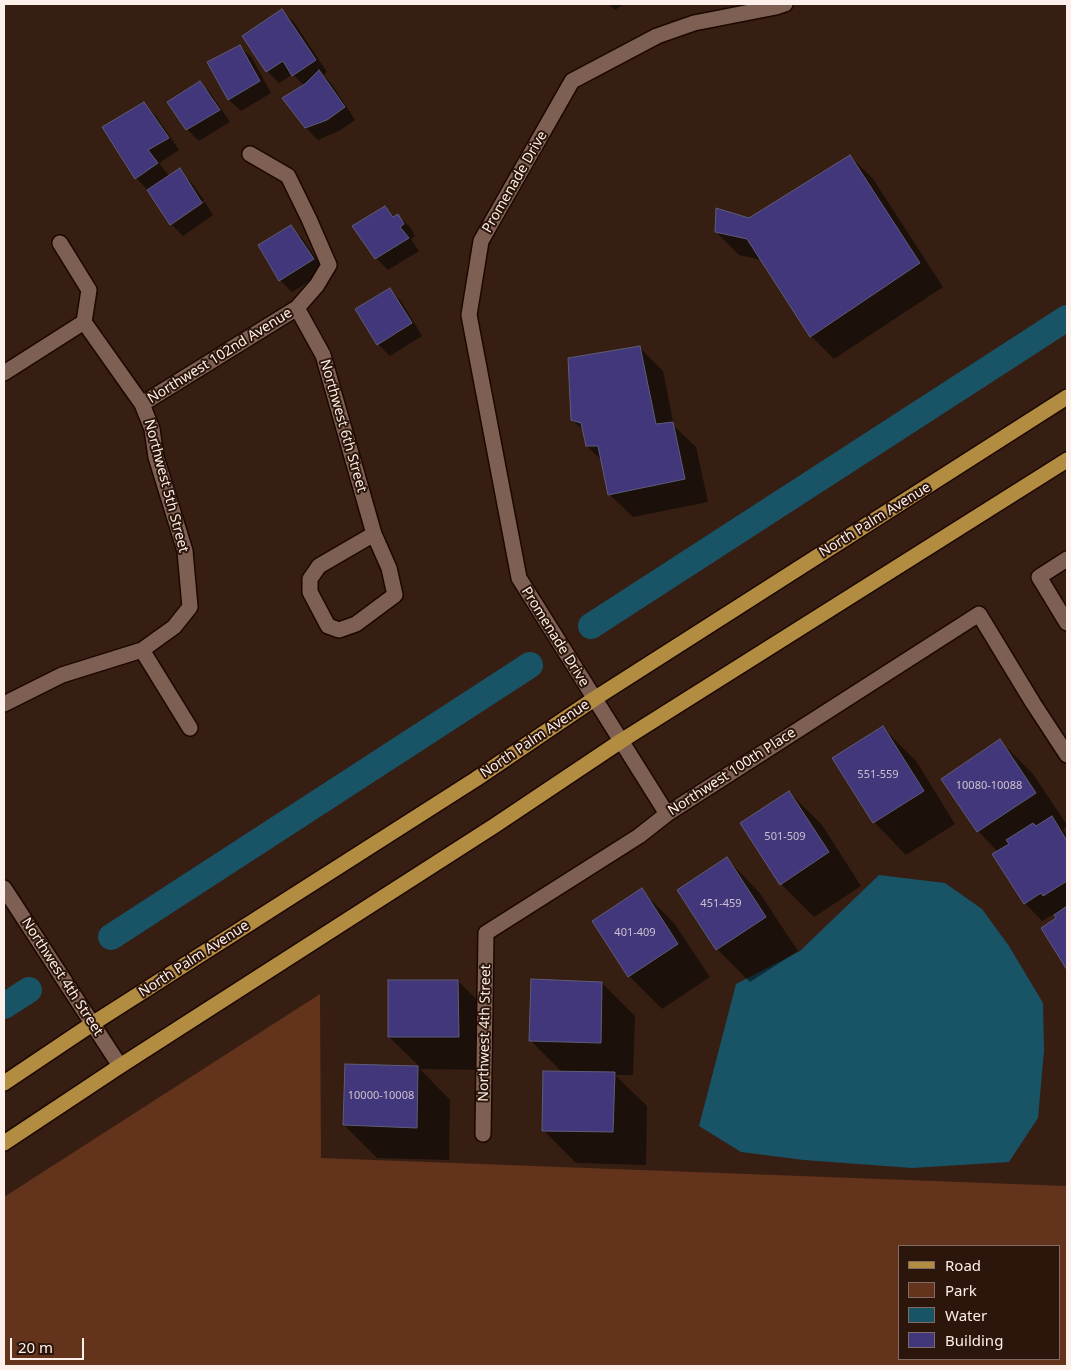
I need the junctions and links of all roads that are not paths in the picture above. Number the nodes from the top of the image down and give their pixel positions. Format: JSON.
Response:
{"nodes":[{"id":1,"x":785,"y":4,"type":"edge"},
{"id":2,"x":250,"y":154,"type":"dead end"},
{"id":3,"x":60,"y":243,"type":"dead end"},
{"id":4,"x":297,"y":308,"type":"junction"},
{"id":5,"x":84,"y":322,"type":"junction"},
{"id":6,"x":4,"y":373,"type":"edge"},
{"id":7,"x":1067,"y":397,"type":"edge"},
{"id":8,"x":142,"y":404,"type":"junction"},
{"id":9,"x":1067,"y":460,"type":"edge"},
{"id":10,"x":374,"y":534,"type":"junction"},
{"id":11,"x":1067,"y":559,"type":"edge"},
{"id":12,"x":1067,"y":623,"type":"edge"},
{"id":13,"x":142,"y":650,"type":"junction"},
{"id":14,"x":594,"y":699,"type":"junction"},
{"id":15,"x":4,"y":704,"type":"edge"},
{"id":16,"x":190,"y":728,"type":"dead end"},
{"id":17,"x":621,"y":741,"type":"junction"},
{"id":18,"x":1067,"y":755,"type":"edge"},
{"id":19,"x":667,"y":814,"type":"junction"},
{"id":20,"x":4,"y":888,"type":"edge"},
{"id":21,"x":486,"y":933,"type":"joint"},
{"id":22,"x":92,"y":1024,"type":"junction"},
{"id":23,"x":120,"y":1066,"type":"junction"},
{"id":24,"x":4,"y":1083,"type":"edge"},
{"id":25,"x":483,"y":1134,"type":"dead end"},
{"id":26,"x":4,"y":1143,"type":"edge"}],
"edges":[{"from":1,"to":14,"type":"street","name":"Promenade Drive"},
{"from":2,"to":4,"type":"street"},
{"from":3,"to":5,"type":"street"},
{"from":4,"to":8,"type":"street","name":"Northwest 102nd Avenue"},
{"from":4,"to":10,"type":"street","name":"Northwest 6th Street"},
{"from":5,"to":6,"type":"street"},
{"from":5,"to":8,"type":"street","name":"Northwest 5th Street"},
{"from":7,"to":14,"type":"main road","name":"North Palm Avenue"},
{"from":8,"to":13,"type":"street","name":"Northwest 5th Street"},
{"from":9,"to":17,"type":"main road"},
{"from":10,"to":10,"type":"street","name":"Northwest 6th Street"},
{"from":11,"to":12,"type":"street"},
{"from":13,"to":15,"type":"street"},
{"from":13,"to":16,"type":"street"},
{"from":14,"to":17,"type":"street"},
{"from":14,"to":22,"type":"main road","name":"North Palm Avenue"},
{"from":17,"to":19,"type":"street"},
{"from":17,"to":23,"type":"main road"},
{"from":18,"to":19,"type":"street","name":"Northwest 100th Place"},
{"from":19,"to":21,"type":"street","name":"Northwest 100th Place"},
{"from":20,"to":22,"type":"street","name":"Northwest 4th Street"},
{"from":21,"to":25,"type":"street","name":"Northwest 4th Street"},
{"from":22,"to":23,"type":"street","name":"Northwest 4th Street"},
{"from":22,"to":24,"type":"main road","name":"North Palm Avenue"},
{"from":23,"to":26,"type":"main road"}]}
